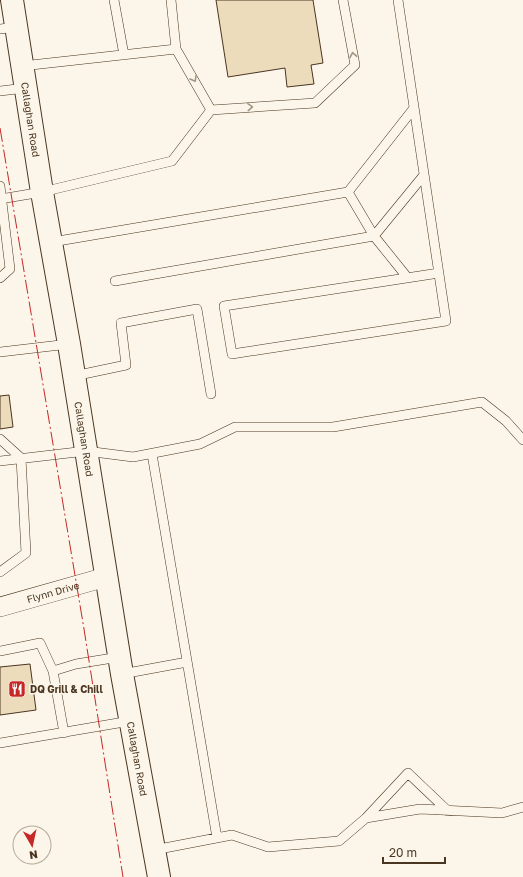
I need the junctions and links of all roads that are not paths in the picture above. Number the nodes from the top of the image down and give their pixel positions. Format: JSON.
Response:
{"nodes":[{"id":1,"x":12,"y":0,"type":"edge"},
{"id":2,"x":114,"y":0,"type":"edge"},
{"id":3,"x":172,"y":0,"type":"edge"},
{"id":4,"x":343,"y":0,"type":"edge"},
{"id":5,"x":398,"y":0,"type":"edge"},
{"id":6,"x":8,"y":28,"type":"edge"},
{"id":7,"x":176,"y":49,"type":"junction"},
{"id":8,"x":124,"y":55,"type":"junction"},
{"id":9,"x":22,"y":66,"type":"junction"},
{"id":10,"x":25,"y":88,"type":"junction"},
{"id":11,"x":0,"y":91,"type":"edge"},
{"id":12,"x":414,"y":108,"type":"junction"},
{"id":13,"x":211,"y":110,"type":"junction"},
{"id":14,"x":424,"y":175,"type":"junction"},
{"id":15,"x":0,"y":186,"type":"edge"},
{"id":16,"x":42,"y":192,"type":"junction"},
{"id":17,"x":348,"y":192,"type":"junction"},
{"id":18,"x":1,"y":199,"type":"edge"},
{"id":19,"x":374,"y":236,"type":"junction"},
{"id":20,"x":52,"y":242,"type":"junction"},
{"id":21,"x":10,"y":261,"type":"junction"},
{"id":22,"x":0,"y":262,"type":"edge"},
{"id":23,"x":439,"y":273,"type":"junction"},
{"id":24,"x":0,"y":278,"type":"edge"},
{"id":25,"x":407,"y":278,"type":"junction"},
{"id":26,"x":115,"y":281,"type":"dead end"},
{"id":27,"x":69,"y":344,"type":"junction"},
{"id":28,"x":0,"y":352,"type":"edge"},
{"id":29,"x":74,"y":376,"type":"junction"},
{"id":30,"x":211,"y":394,"type":"dead end"},
{"id":31,"x":0,"y":439,"type":"edge"},
{"id":32,"x":523,"y":440,"type":"edge"},
{"id":33,"x":86,"y":451,"type":"junction"},
{"id":34,"x":152,"y":454,"type":"junction"},
{"id":35,"x":21,"y":458,"type":"junction"},
{"id":36,"x":0,"y":461,"type":"edge"},
{"id":37,"x":0,"y":572,"type":"edge"},
{"id":38,"x":106,"y":577,"type":"junction"},
{"id":39,"x":0,"y":607,"type":"edge"},
{"id":40,"x":0,"y":651,"type":"edge"},
{"id":41,"x":187,"y":662,"type":"junction"},
{"id":42,"x":120,"y":666,"type":"junction"},
{"id":43,"x":53,"y":671,"type":"junction"},
{"id":44,"x":130,"y":721,"type":"junction"},
{"id":45,"x":64,"y":733,"type":"junction"},
{"id":46,"x":0,"y":743,"type":"edge"},
{"id":47,"x":523,"y":807,"type":"edge"},
{"id":48,"x":448,"y":811,"type":"junction"},
{"id":49,"x":366,"y":818,"type":"junction"},
{"id":50,"x":217,"y":838,"type":"junction"},
{"id":51,"x":153,"y":850,"type":"junction"},
{"id":52,"x":159,"y":877,"type":"edge"}],
"edges":[{"from":1,"to":6,"type":"main road","name":"Callaghan Road"},
{"from":2,"to":8,"type":"lane"},
{"from":3,"to":7,"type":"lane"},
{"from":13,"to":4,"type":"lane","one_way":true},
{"from":5,"to":12,"type":"lane"},
{"from":6,"to":9,"type":"main road","name":"Callaghan Road"},
{"from":7,"to":8,"type":"lane"},
{"from":7,"to":13,"type":"lane","one_way":true},
{"from":8,"to":9,"type":"lane"},
{"from":9,"to":10,"type":"main road","name":"Callaghan Road"},
{"from":10,"to":11,"type":"lane"},
{"from":10,"to":16,"type":"main road","name":"Callaghan Road"},
{"from":12,"to":14,"type":"lane"},
{"from":12,"to":17,"type":"lane"},
{"from":13,"to":16,"type":"lane"},
{"from":14,"to":19,"type":"lane"},
{"from":14,"to":23,"type":"lane"},
{"from":15,"to":18,"type":"lane"},
{"from":16,"to":18,"type":"lane"},
{"from":16,"to":20,"type":"main road","name":"Callaghan Road"},
{"from":17,"to":19,"type":"lane"},
{"from":17,"to":20,"type":"lane"},
{"from":18,"to":21,"type":"lane"},
{"from":19,"to":25,"type":"lane"},
{"from":19,"to":26,"type":"lane"},
{"from":20,"to":27,"type":"main road","name":"Callaghan Road"},
{"from":21,"to":22,"type":"lane"},
{"from":21,"to":24,"type":"lane"},
{"from":23,"to":25,"type":"lane"},
{"from":23,"to":25,"type":"lane"},
{"from":27,"to":28,"type":"lane"},
{"from":27,"to":29,"type":"main road","name":"Callaghan Road"},
{"from":29,"to":30,"type":"lane"},
{"from":29,"to":33,"type":"main road","name":"Callaghan Road"},
{"from":31,"to":35,"type":"lane"},
{"from":32,"to":34,"type":"lane"},
{"from":33,"to":34,"type":"lane"},
{"from":33,"to":35,"type":"lane"},
{"from":33,"to":38,"type":"main road","name":"Callaghan Road"},
{"from":34,"to":41,"type":"lane"},
{"from":35,"to":36,"type":"lane"},
{"from":35,"to":37,"type":"lane"},
{"from":38,"to":39,"type":"street","name":"Flynn Drive"},
{"from":38,"to":42,"type":"main road","name":"Callaghan Road"},
{"from":40,"to":43,"type":"lane"},
{"from":41,"to":42,"type":"lane"},
{"from":41,"to":50,"type":"lane"},
{"from":42,"to":43,"type":"lane"},
{"from":42,"to":44,"type":"main road","name":"Callaghan Road"},
{"from":43,"to":45,"type":"lane"},
{"from":44,"to":45,"type":"lane"},
{"from":44,"to":51,"type":"main road","name":"Callaghan Road"},
{"from":45,"to":46,"type":"lane"},
{"from":47,"to":48,"type":"lane"},
{"from":48,"to":49,"type":"lane"},
{"from":48,"to":49,"type":"lane"},
{"from":49,"to":50,"type":"lane"},
{"from":50,"to":51,"type":"lane"},
{"from":51,"to":52,"type":"main road","name":"Callaghan Road"}]}
